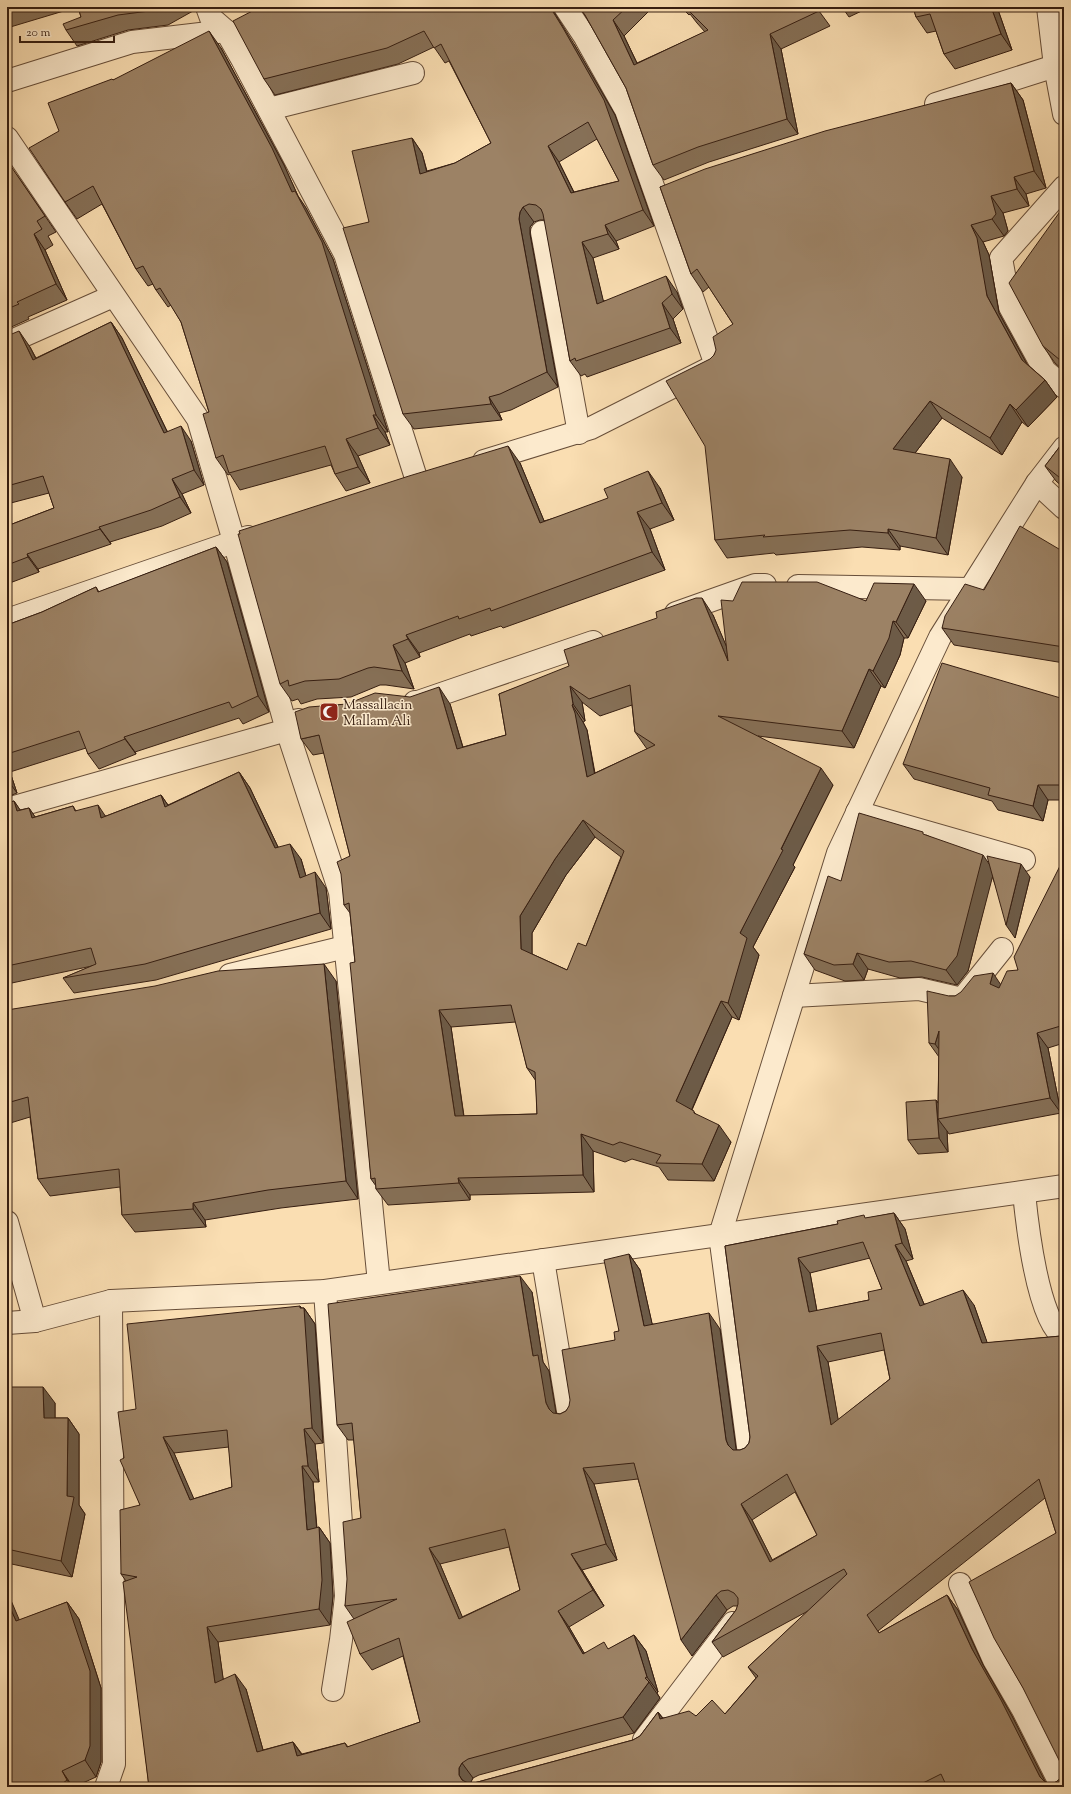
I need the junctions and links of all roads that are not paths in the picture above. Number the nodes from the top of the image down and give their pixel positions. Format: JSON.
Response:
{"nodes":[{"id":1,"x":207,"y":7,"type":"edge"},
{"id":2,"x":565,"y":7,"type":"edge"},
{"id":3,"x":1048,"y":7,"type":"edge"},
{"id":4,"x":226,"y":31,"type":"junction"},
{"id":5,"x":1055,"y":66,"type":"junction"},
{"id":6,"x":413,"y":73,"type":"dead end"},
{"id":7,"x":7,"y":81,"type":"edge"},
{"id":8,"x":269,"y":109,"type":"junction"},
{"id":9,"x":919,"y":109,"type":"edge"},
{"id":10,"x":1064,"y":114,"type":"edge"},
{"id":11,"x":7,"y":138,"type":"edge"},
{"id":12,"x":1064,"y":186,"type":"edge"},
{"id":13,"x":677,"y":188,"type":"edge"},
{"id":14,"x":656,"y":197,"type":"junction"},
{"id":15,"x":542,"y":232,"type":"edge"},
{"id":16,"x":113,"y":296,"type":"junction"},
{"id":17,"x":7,"y":343,"type":"edge"},
{"id":18,"x":1064,"y":387,"type":"edge"},
{"id":19,"x":579,"y":433,"type":"junction"},
{"id":20,"x":1064,"y":448,"type":"edge"},
{"id":21,"x":462,"y":468,"type":"edge"},
{"id":22,"x":440,"y":475,"type":"edge"},
{"id":23,"x":417,"y":481,"type":"junction"},
{"id":24,"x":1037,"y":483,"type":"junction"},
{"id":25,"x":395,"y":488,"type":"edge"},
{"id":26,"x":1064,"y":508,"type":"edge"},
{"id":27,"x":263,"y":532,"type":"edge"},
{"id":28,"x":234,"y":541,"type":"junction"},
{"id":29,"x":970,"y":589,"type":"junction"},
{"id":30,"x":658,"y":619,"type":"edge"},
{"id":31,"x":7,"y":620,"type":"edge"},
{"id":32,"x":613,"y":634,"type":"edge"},
{"id":33,"x":398,"y":699,"type":"edge"},
{"id":34,"x":318,"y":711,"type":"edge"},
{"id":35,"x":287,"y":730,"type":"junction"},
{"id":36,"x":7,"y":809,"type":"edge"},
{"id":37,"x":857,"y":812,"type":"junction"},
{"id":38,"x":1024,"y":860,"type":"dead end"},
{"id":39,"x":345,"y":947,"type":"junction"},
{"id":40,"x":1002,"y":949,"type":"dead end"},
{"id":41,"x":210,"y":980,"type":"edge"},
{"id":42,"x":794,"y":996,"type":"junction"},
{"id":43,"x":1064,"y":1186,"type":"edge"},
{"id":44,"x":1024,"y":1193,"type":"junction"},
{"id":45,"x":7,"y":1222,"type":"edge"},
{"id":46,"x":720,"y":1235,"type":"junction"},
{"id":47,"x":543,"y":1260,"type":"junction"},
{"id":48,"x":379,"y":1283,"type":"junction"},
{"id":49,"x":325,"y":1291,"type":"junction"},
{"id":50,"x":111,"y":1301,"type":"junction"},
{"id":51,"x":35,"y":1321,"type":"junction"},
{"id":52,"x":7,"y":1323,"type":"edge"},
{"id":53,"x":1064,"y":1337,"type":"edge"},
{"id":54,"x":569,"y":1418,"type":"edge"},
{"id":55,"x":750,"y":1454,"type":"edge"},
{"id":56,"x":960,"y":1584,"type":"dead end"},
{"id":57,"x":737,"y":1618,"type":"edge"},
{"id":58,"x":333,"y":1690,"type":"dead end"},
{"id":59,"x":626,"y":1748,"type":"edge"},
{"id":60,"x":106,"y":1787,"type":"edge"},
{"id":61,"x":1062,"y":1787,"type":"edge"}],
"edges":[{"from":1,"to":4,"type":"street"},
{"from":2,"to":14,"type":"street"},
{"from":3,"to":5,"type":"street"},
{"from":4,"to":7,"type":"street"},
{"from":4,"to":8,"type":"street"},
{"from":5,"to":9,"type":"street"},
{"from":5,"to":10,"type":"street"},
{"from":6,"to":8,"type":"street"},
{"from":8,"to":23,"type":"street"},
{"from":11,"to":16,"type":"street"},
{"from":12,"to":18,"type":"street"},
{"from":13,"to":14,"type":"street"},
{"from":14,"to":19,"type":"street"},
{"from":15,"to":19,"type":"street"},
{"from":16,"to":17,"type":"street"},
{"from":16,"to":28,"type":"street"},
{"from":19,"to":21,"type":"street"},
{"from":20,"to":24,"type":"street"},
{"from":22,"to":23,"type":"street"},
{"from":23,"to":25,"type":"street"},
{"from":24,"to":26,"type":"street"},
{"from":24,"to":29,"type":"street"},
{"from":27,"to":28,"type":"street"},
{"from":28,"to":31,"type":"street"},
{"from":28,"to":35,"type":"street"},
{"from":29,"to":30,"type":"street"},
{"from":29,"to":37,"type":"street"},
{"from":32,"to":33,"type":"street"},
{"from":34,"to":35,"type":"street"},
{"from":35,"to":36,"type":"street"},
{"from":35,"to":39,"type":"street"},
{"from":37,"to":38,"type":"street"},
{"from":37,"to":42,"type":"street"},
{"from":39,"to":41,"type":"street"},
{"from":39,"to":48,"type":"street"},
{"from":40,"to":42,"type":"street"},
{"from":42,"to":46,"type":"street"},
{"from":43,"to":44,"type":"street"},
{"from":44,"to":46,"type":"street"},
{"from":44,"to":53,"type":"street"},
{"from":45,"to":51,"type":"street"},
{"from":46,"to":47,"type":"street"},
{"from":46,"to":55,"type":"street"},
{"from":47,"to":48,"type":"street"},
{"from":47,"to":54,"type":"street"},
{"from":48,"to":49,"type":"street"},
{"from":49,"to":50,"type":"street"},
{"from":49,"to":58,"type":"street"},
{"from":50,"to":51,"type":"street"},
{"from":50,"to":60,"type":"street"},
{"from":51,"to":52,"type":"street"},
{"from":56,"to":61,"type":"street"},
{"from":57,"to":59,"type":"street"}]}
